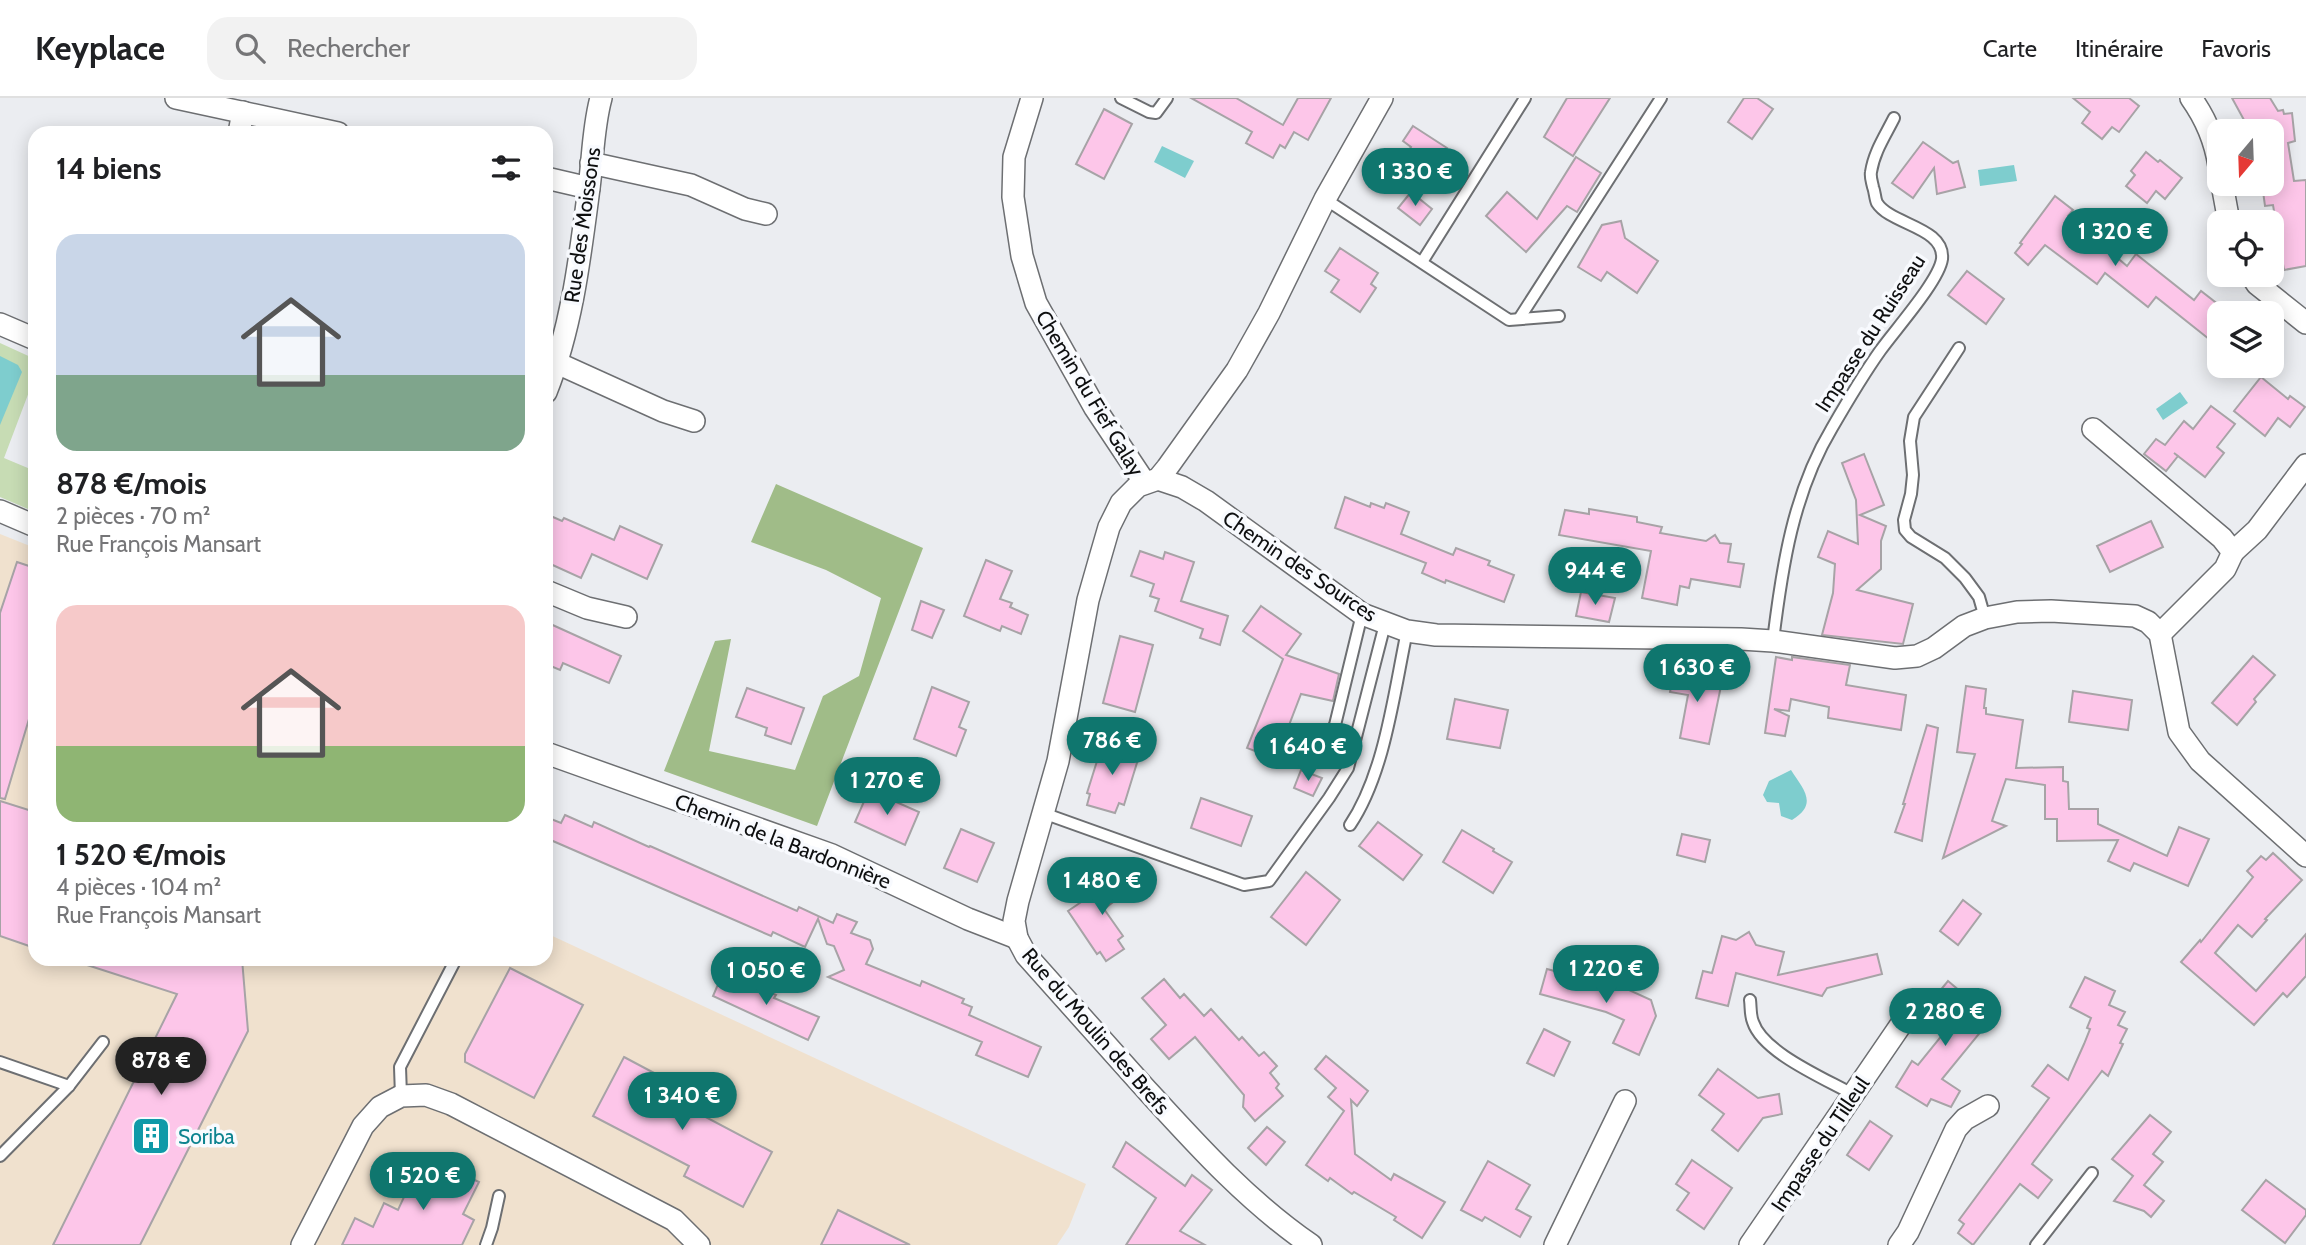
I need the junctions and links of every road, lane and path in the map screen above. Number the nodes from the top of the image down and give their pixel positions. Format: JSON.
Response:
{"nodes":[{"id":1,"x":176,"y":98,"type":"edge"},
{"id":2,"x":601,"y":98,"type":"edge"},
{"id":3,"x":1032,"y":98,"type":"edge"},
{"id":4,"x":1121,"y":98,"type":"edge"},
{"id":5,"x":1167,"y":98,"type":"edge"},
{"id":6,"x":1382,"y":98,"type":"edge"},
{"id":7,"x":1525,"y":98,"type":"edge"},
{"id":8,"x":1661,"y":98,"type":"edge"},
{"id":9,"x":2191,"y":98,"type":"edge"},
{"id":10,"x":1894,"y":118,"type":"dead end"},
{"id":11,"x":241,"y":123,"type":"edge"},
{"id":12,"x":2207,"y":123,"type":"edge"},
{"id":13,"x":270,"y":126,"type":"edge"},
{"id":14,"x":591,"y":163,"type":"junction"},
{"id":15,"x":553,"y":180,"type":"edge"},
{"id":16,"x":589,"y":188,"type":"junction"},
{"id":17,"x":1325,"y":199,"type":"junction"},
{"id":18,"x":766,"y":214,"type":"dead end"},
{"id":19,"x":1422,"y":262,"type":"junction"},
{"id":20,"x":2262,"y":287,"type":"edge"},
{"id":21,"x":1559,"y":316,"type":"dead end"},
{"id":22,"x":1519,"y":319,"type":"junction"},
{"id":23,"x":2306,"y":323,"type":"edge"},
{"id":24,"x":0,"y":324,"type":"edge"},
{"id":25,"x":28,"y":336,"type":"edge"},
{"id":26,"x":1959,"y":348,"type":"dead end"},
{"id":27,"x":557,"y":363,"type":"junction"},
{"id":28,"x":553,"y":374,"type":"edge"},
{"id":29,"x":694,"y":421,"type":"dead end"},
{"id":30,"x":2092,"y":429,"type":"dead end"},
{"id":31,"x":2306,"y":465,"type":"edge"},
{"id":32,"x":1152,"y":481,"type":"junction"},
{"id":33,"x":0,"y":511,"type":"edge"},
{"id":34,"x":28,"y":523,"type":"edge"},
{"id":35,"x":2233,"y":552,"type":"junction"},
{"id":36,"x":553,"y":594,"type":"edge"},
{"id":37,"x":1362,"y":614,"type":"junction"},
{"id":38,"x":625,"y":617,"type":"dead end"},
{"id":39,"x":1985,"y":618,"type":"junction"},
{"id":40,"x":1385,"y":624,"type":"junction"},
{"id":41,"x":1407,"y":631,"type":"junction"},
{"id":42,"x":2160,"y":634,"type":"junction"},
{"id":43,"x":1773,"y":641,"type":"junction"},
{"id":44,"x":553,"y":755,"type":"edge"},
{"id":45,"x":1312,"y":758,"type":"dead end"},
{"id":46,"x":1043,"y":813,"type":"junction"},
{"id":47,"x":1350,"y":825,"type":"dead end"},
{"id":48,"x":2306,"y":856,"type":"edge"},
{"id":49,"x":1017,"y":938,"type":"junction"},
{"id":50,"x":452,"y":966,"type":"edge"},
{"id":51,"x":1750,"y":1000,"type":"dead end"},
{"id":52,"x":1913,"y":1007,"type":"dead end"},
{"id":53,"x":103,"y":1042,"type":"dead end"},
{"id":54,"x":0,"y":1062,"type":"edge"},
{"id":55,"x":69,"y":1086,"type":"junction"},
{"id":56,"x":1854,"y":1095,"type":"junction"},
{"id":57,"x":401,"y":1096,"type":"junction"},
{"id":58,"x":1625,"y":1101,"type":"dead end"},
{"id":59,"x":1988,"y":1106,"type":"dead end"},
{"id":60,"x":0,"y":1156,"type":"edge"},
{"id":61,"x":2092,"y":1173,"type":"dead end"},
{"id":62,"x":499,"y":1196,"type":"dead end"},
{"id":63,"x":302,"y":1245,"type":"edge"},
{"id":64,"x":486,"y":1245,"type":"edge"},
{"id":65,"x":699,"y":1245,"type":"edge"},
{"id":66,"x":1311,"y":1245,"type":"edge"},
{"id":67,"x":1555,"y":1245,"type":"edge"},
{"id":68,"x":1750,"y":1245,"type":"edge"},
{"id":69,"x":1899,"y":1245,"type":"edge"},
{"id":70,"x":2036,"y":1245,"type":"edge"}],
"edges":[{"from":1,"to":11,"type":"street"},
{"from":2,"to":14,"type":"street","name":"Rue des Moissons"},
{"from":3,"to":32,"type":"street","name":"Chemin du Fief Galay"},
{"from":4,"to":5,"type":"lane"},
{"from":6,"to":17,"type":"street","name":"Rue du Moulin des Brefs"},
{"from":7,"to":19,"type":"lane"},
{"from":8,"to":22,"type":"lane"},
{"from":9,"to":12,"type":"street"},
{"from":10,"to":43,"type":"lane","name":"Impasse du Ruisseau"},
{"from":11,"to":13,"type":"street"},
{"from":14,"to":16,"type":"street","name":"Rue des Moissons"},
{"from":14,"to":18,"type":"street"},
{"from":15,"to":16,"type":"street"},
{"from":16,"to":27,"type":"street","name":"Rue des Moissons"},
{"from":17,"to":19,"type":"lane"},
{"from":17,"to":32,"type":"street","name":"Rue du Moulin des Brefs"},
{"from":19,"to":22,"type":"lane"},
{"from":20,"to":23,"type":"street"},
{"from":21,"to":22,"type":"lane"},
{"from":24,"to":25,"type":"street"},
{"from":26,"to":39,"type":"lane"},
{"from":27,"to":28,"type":"street","name":"Rue des Moissons"},
{"from":27,"to":29,"type":"street"},
{"from":30,"to":35,"type":"street"},
{"from":31,"to":35,"type":"street"},
{"from":32,"to":37,"type":"street","name":"Chemin des Sources"},
{"from":32,"to":46,"type":"street","name":"Rue du Moulin des Brefs"},
{"from":33,"to":34,"type":"street"},
{"from":35,"to":42,"type":"street"},
{"from":36,"to":38,"type":"street"},
{"from":37,"to":40,"type":"street","name":"Chemin des Sources"},
{"from":37,"to":45,"type":"lane"},
{"from":39,"to":42,"type":"street","name":"Chemin des Sources"},
{"from":39,"to":43,"type":"street","name":"Chemin des Sources"},
{"from":40,"to":41,"type":"street","name":"Chemin des Sources"},
{"from":40,"to":46,"type":"lane"},
{"from":41,"to":43,"type":"street","name":"Chemin des Sources"},
{"from":41,"to":47,"type":"lane"},
{"from":42,"to":48,"type":"street"},
{"from":44,"to":49,"type":"street","name":"Chemin de la Bardonnière"},
{"from":46,"to":49,"type":"street","name":"Rue du Moulin des Brefs"},
{"from":49,"to":66,"type":"street","name":"Rue du Moulin des Brefs"},
{"from":50,"to":57,"type":"lane"},
{"from":51,"to":56,"type":"lane"},
{"from":52,"to":56,"type":"street","name":"Impasse du Tilleul"},
{"from":53,"to":55,"type":"lane"},
{"from":54,"to":55,"type":"lane"},
{"from":55,"to":60,"type":"lane"},
{"from":56,"to":68,"type":"street","name":"Impasse du Tilleul"},
{"from":57,"to":63,"type":"street"},
{"from":57,"to":65,"type":"street"},
{"from":58,"to":67,"type":"street"},
{"from":59,"to":69,"type":"street"},
{"from":61,"to":70,"type":"lane"},
{"from":62,"to":64,"type":"lane"}]}
